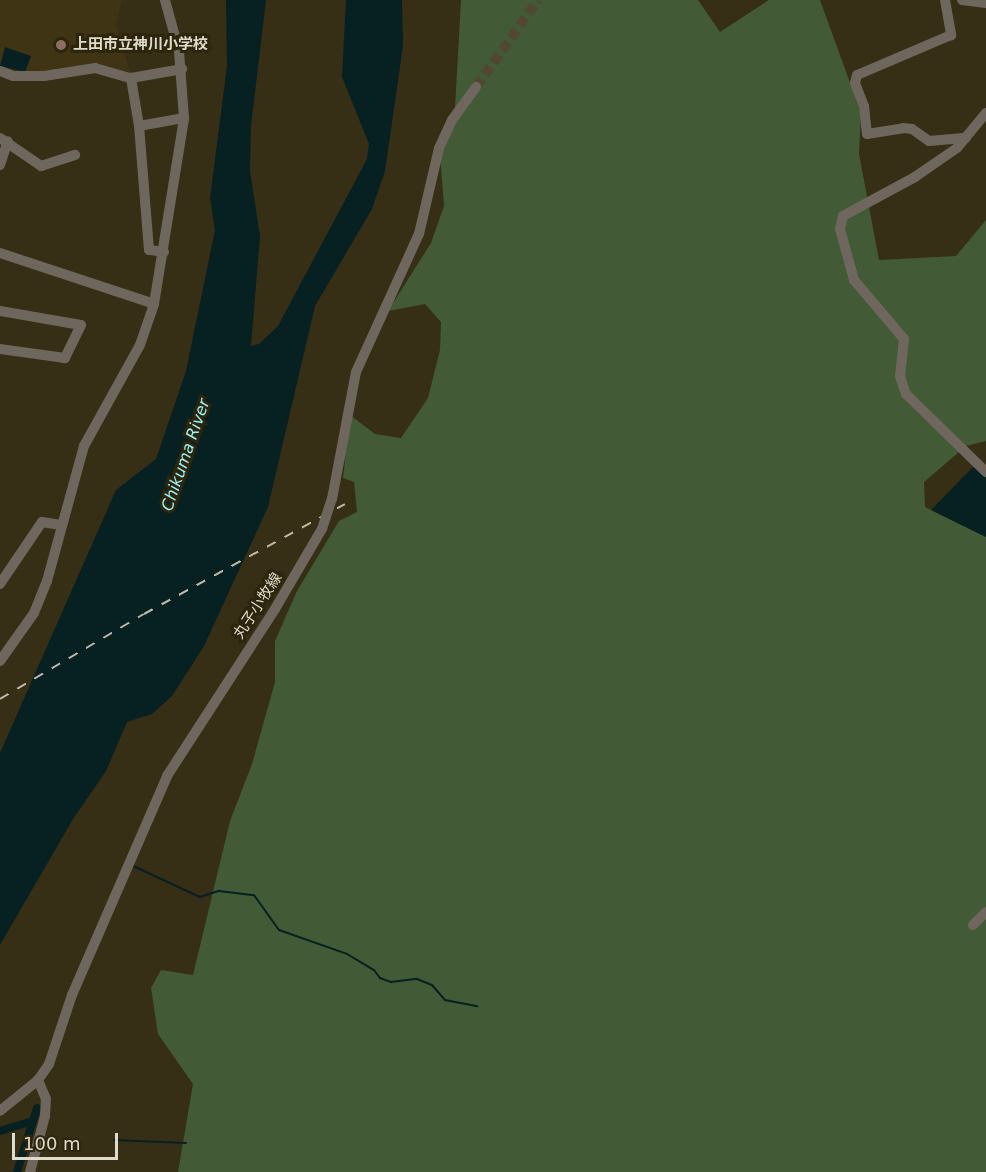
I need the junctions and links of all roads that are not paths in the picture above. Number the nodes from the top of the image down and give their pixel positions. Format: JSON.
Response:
{"nodes":[{"id":1,"x":165,"y":0,"type":"edge"},
{"id":2,"x":945,"y":0,"type":"edge"},
{"id":3,"x":962,"y":0,"type":"edge"},
{"id":4,"x":986,"y":3,"type":"edge"},
{"id":5,"x":182,"y":69,"type":"junction"},
{"id":6,"x":0,"y":71,"type":"edge"},
{"id":7,"x":131,"y":78,"type":"junction"},
{"id":8,"x":476,"y":87,"type":"tunnel mouth"},
{"id":9,"x":986,"y":113,"type":"edge"},
{"id":10,"x":184,"y":118,"type":"junction"},
{"id":11,"x":139,"y":126,"type":"junction"},
{"id":12,"x":966,"y":138,"type":"junction"},
{"id":13,"x":4,"y":140,"type":"edge"},
{"id":14,"x":75,"y":155,"type":"dead end"},
{"id":15,"x":0,"y":165,"type":"edge"},
{"id":16,"x":164,"y":252,"type":"junction"},
{"id":17,"x":0,"y":253,"type":"edge"},
{"id":18,"x":154,"y":304,"type":"junction"},
{"id":19,"x":0,"y":311,"type":"edge"},
{"id":20,"x":0,"y":349,"type":"edge"},
{"id":21,"x":986,"y":472,"type":"edge"},
{"id":22,"x":61,"y":525,"type":"junction"},
{"id":23,"x":0,"y":584,"type":"edge"},
{"id":24,"x":0,"y":661,"type":"edge"},
{"id":25,"x":986,"y":912,"type":"edge"},
{"id":26,"x":974,"y":926,"type":"dead end"},
{"id":27,"x":38,"y":1080,"type":"junction"},
{"id":28,"x":0,"y":1111,"type":"edge"},
{"id":29,"x":30,"y":1172,"type":"edge"}],
"edges":[{"from":1,"to":5,"type":"street"},
{"from":2,"to":12,"type":"street"},
{"from":3,"to":4,"type":"street"},
{"from":5,"to":7,"type":"street"},
{"from":5,"to":10,"type":"street"},
{"from":6,"to":7,"type":"street"},
{"from":7,"to":11,"type":"street"},
{"from":8,"to":27,"type":"street","name":"丸子小牧線","bridge":true},
{"from":9,"to":12,"type":"street"},
{"from":10,"to":11,"type":"street"},
{"from":10,"to":16,"type":"street"},
{"from":11,"to":16,"type":"street"},
{"from":12,"to":21,"type":"street"},
{"from":13,"to":14,"type":"street"},
{"from":13,"to":15,"type":"street"},
{"from":16,"to":18,"type":"street"},
{"from":17,"to":18,"type":"street"},
{"from":18,"to":22,"type":"street"},
{"from":19,"to":20,"type":"street"},
{"from":22,"to":23,"type":"street"},
{"from":22,"to":24,"type":"street"},
{"from":25,"to":26,"type":"street"},
{"from":27,"to":28,"type":"street","name":"丸子小牧線"},
{"from":27,"to":29,"type":"street"}]}
